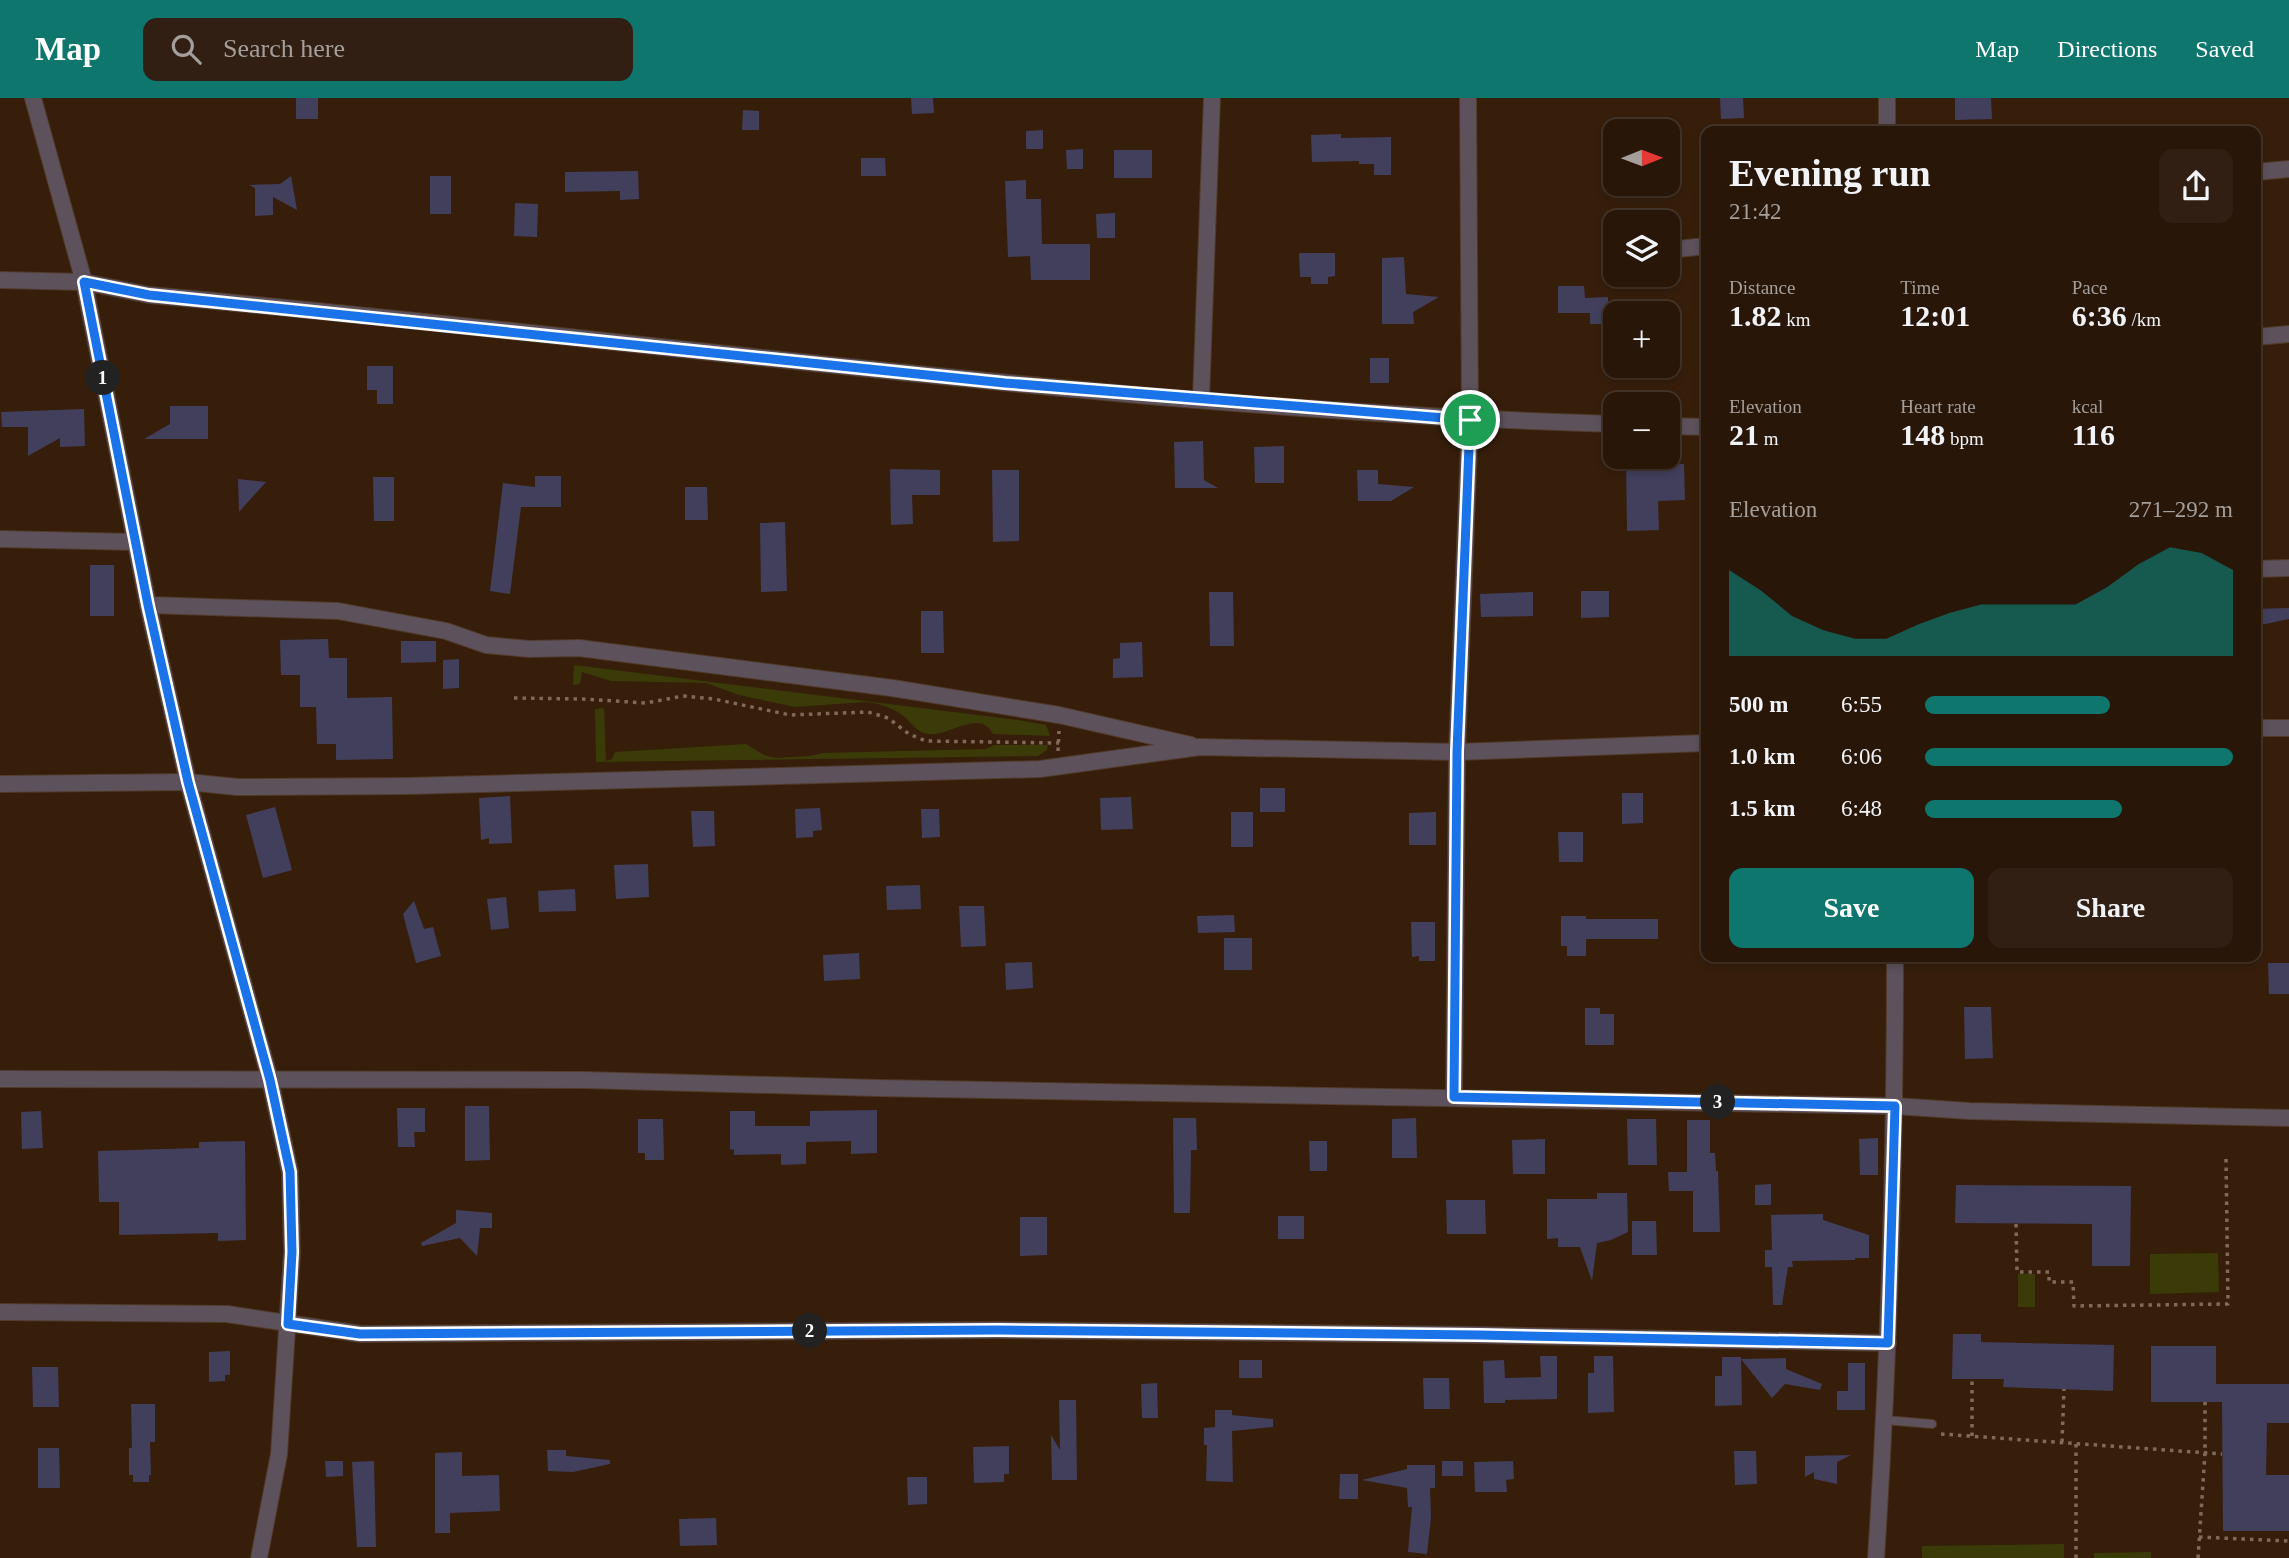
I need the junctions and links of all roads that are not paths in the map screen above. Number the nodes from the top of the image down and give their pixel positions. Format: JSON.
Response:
{"nodes":[{"id":1,"x":33,"y":98,"type":"edge"},
{"id":2,"x":1212,"y":98,"type":"edge"},
{"id":3,"x":1468,"y":98,"type":"edge"},
{"id":4,"x":1887,"y":98,"type":"edge"},
{"id":5,"x":1887,"y":126,"type":"edge"},
{"id":6,"x":2289,"y":169,"type":"edge"},
{"id":7,"x":2261,"y":172,"type":"edge"},
{"id":8,"x":1701,"y":247,"type":"edge"},
{"id":9,"x":1680,"y":249,"type":"edge"},
{"id":10,"x":0,"y":280,"type":"edge"},
{"id":11,"x":84,"y":282,"type":"junction"},
{"id":12,"x":2289,"y":334,"type":"edge"},
{"id":13,"x":2261,"y":337,"type":"edge"},
{"id":14,"x":1201,"y":399,"type":"junction"},
{"id":15,"x":1470,"y":420,"type":"junction"},
{"id":16,"x":1603,"y":424,"type":"edge"},
{"id":17,"x":1680,"y":426,"type":"edge"},
{"id":18,"x":1701,"y":427,"type":"edge"},
{"id":19,"x":0,"y":538,"type":"edge"},
{"id":20,"x":135,"y":542,"type":"junction"},
{"id":21,"x":2289,"y":568,"type":"edge"},
{"id":22,"x":2261,"y":569,"type":"edge"},
{"id":23,"x":148,"y":605,"type":"junction"},
{"id":24,"x":2261,"y":728,"type":"edge"},
{"id":25,"x":2289,"y":728,"type":"edge"},
{"id":26,"x":1701,"y":743,"type":"edge"},
{"id":27,"x":1200,"y":747,"type":"junction"},
{"id":28,"x":1457,"y":752,"type":"junction"},
{"id":29,"x":188,"y":782,"type":"junction"},
{"id":30,"x":0,"y":784,"type":"edge"},
{"id":31,"x":1895,"y":962,"type":"edge"},
{"id":32,"x":0,"y":1079,"type":"edge"},
{"id":33,"x":270,"y":1080,"type":"junction"},
{"id":34,"x":1454,"y":1097,"type":"junction"},
{"id":35,"x":1895,"y":1106,"type":"junction"},
{"id":36,"x":2289,"y":1118,"type":"edge"},
{"id":37,"x":0,"y":1312,"type":"edge"},
{"id":38,"x":288,"y":1324,"type":"junction"},
{"id":39,"x":1888,"y":1343,"type":"junction"},
{"id":40,"x":1885,"y":1420,"type":"junction"},
{"id":41,"x":1932,"y":1424,"type":"road end"},
{"id":42,"x":259,"y":1558,"type":"edge"},
{"id":43,"x":1875,"y":1558,"type":"edge"}],
"edges":[{"from":1,"to":11,"type":"street"},
{"from":2,"to":14,"type":"street"},
{"from":3,"to":15,"type":"street"},
{"from":4,"to":5,"type":"street"},
{"from":6,"to":7,"type":"street"},
{"from":8,"to":9,"type":"street"},
{"from":10,"to":11,"type":"street"},
{"from":11,"to":14,"type":"street"},
{"from":11,"to":20,"type":"street"},
{"from":12,"to":13,"type":"street"},
{"from":14,"to":15,"type":"street"},
{"from":15,"to":16,"type":"street"},
{"from":15,"to":28,"type":"street"},
{"from":17,"to":18,"type":"street"},
{"from":19,"to":20,"type":"street"},
{"from":20,"to":23,"type":"street"},
{"from":21,"to":22,"type":"street"},
{"from":23,"to":27,"type":"street"},
{"from":23,"to":29,"type":"street"},
{"from":24,"to":25,"type":"street"},
{"from":26,"to":28,"type":"street"},
{"from":27,"to":28,"type":"street"},
{"from":27,"to":29,"type":"street"},
{"from":28,"to":34,"type":"street"},
{"from":29,"to":30,"type":"street"},
{"from":29,"to":33,"type":"street"},
{"from":31,"to":35,"type":"street"},
{"from":32,"to":33,"type":"street"},
{"from":33,"to":34,"type":"street"},
{"from":33,"to":38,"type":"street"},
{"from":34,"to":35,"type":"street"},
{"from":35,"to":36,"type":"street"},
{"from":35,"to":39,"type":"street"},
{"from":37,"to":38,"type":"street"},
{"from":38,"to":39,"type":"street"},
{"from":38,"to":42,"type":"street"},
{"from":39,"to":40,"type":"street"},
{"from":40,"to":41,"type":"lane"},
{"from":40,"to":43,"type":"street"}]}
